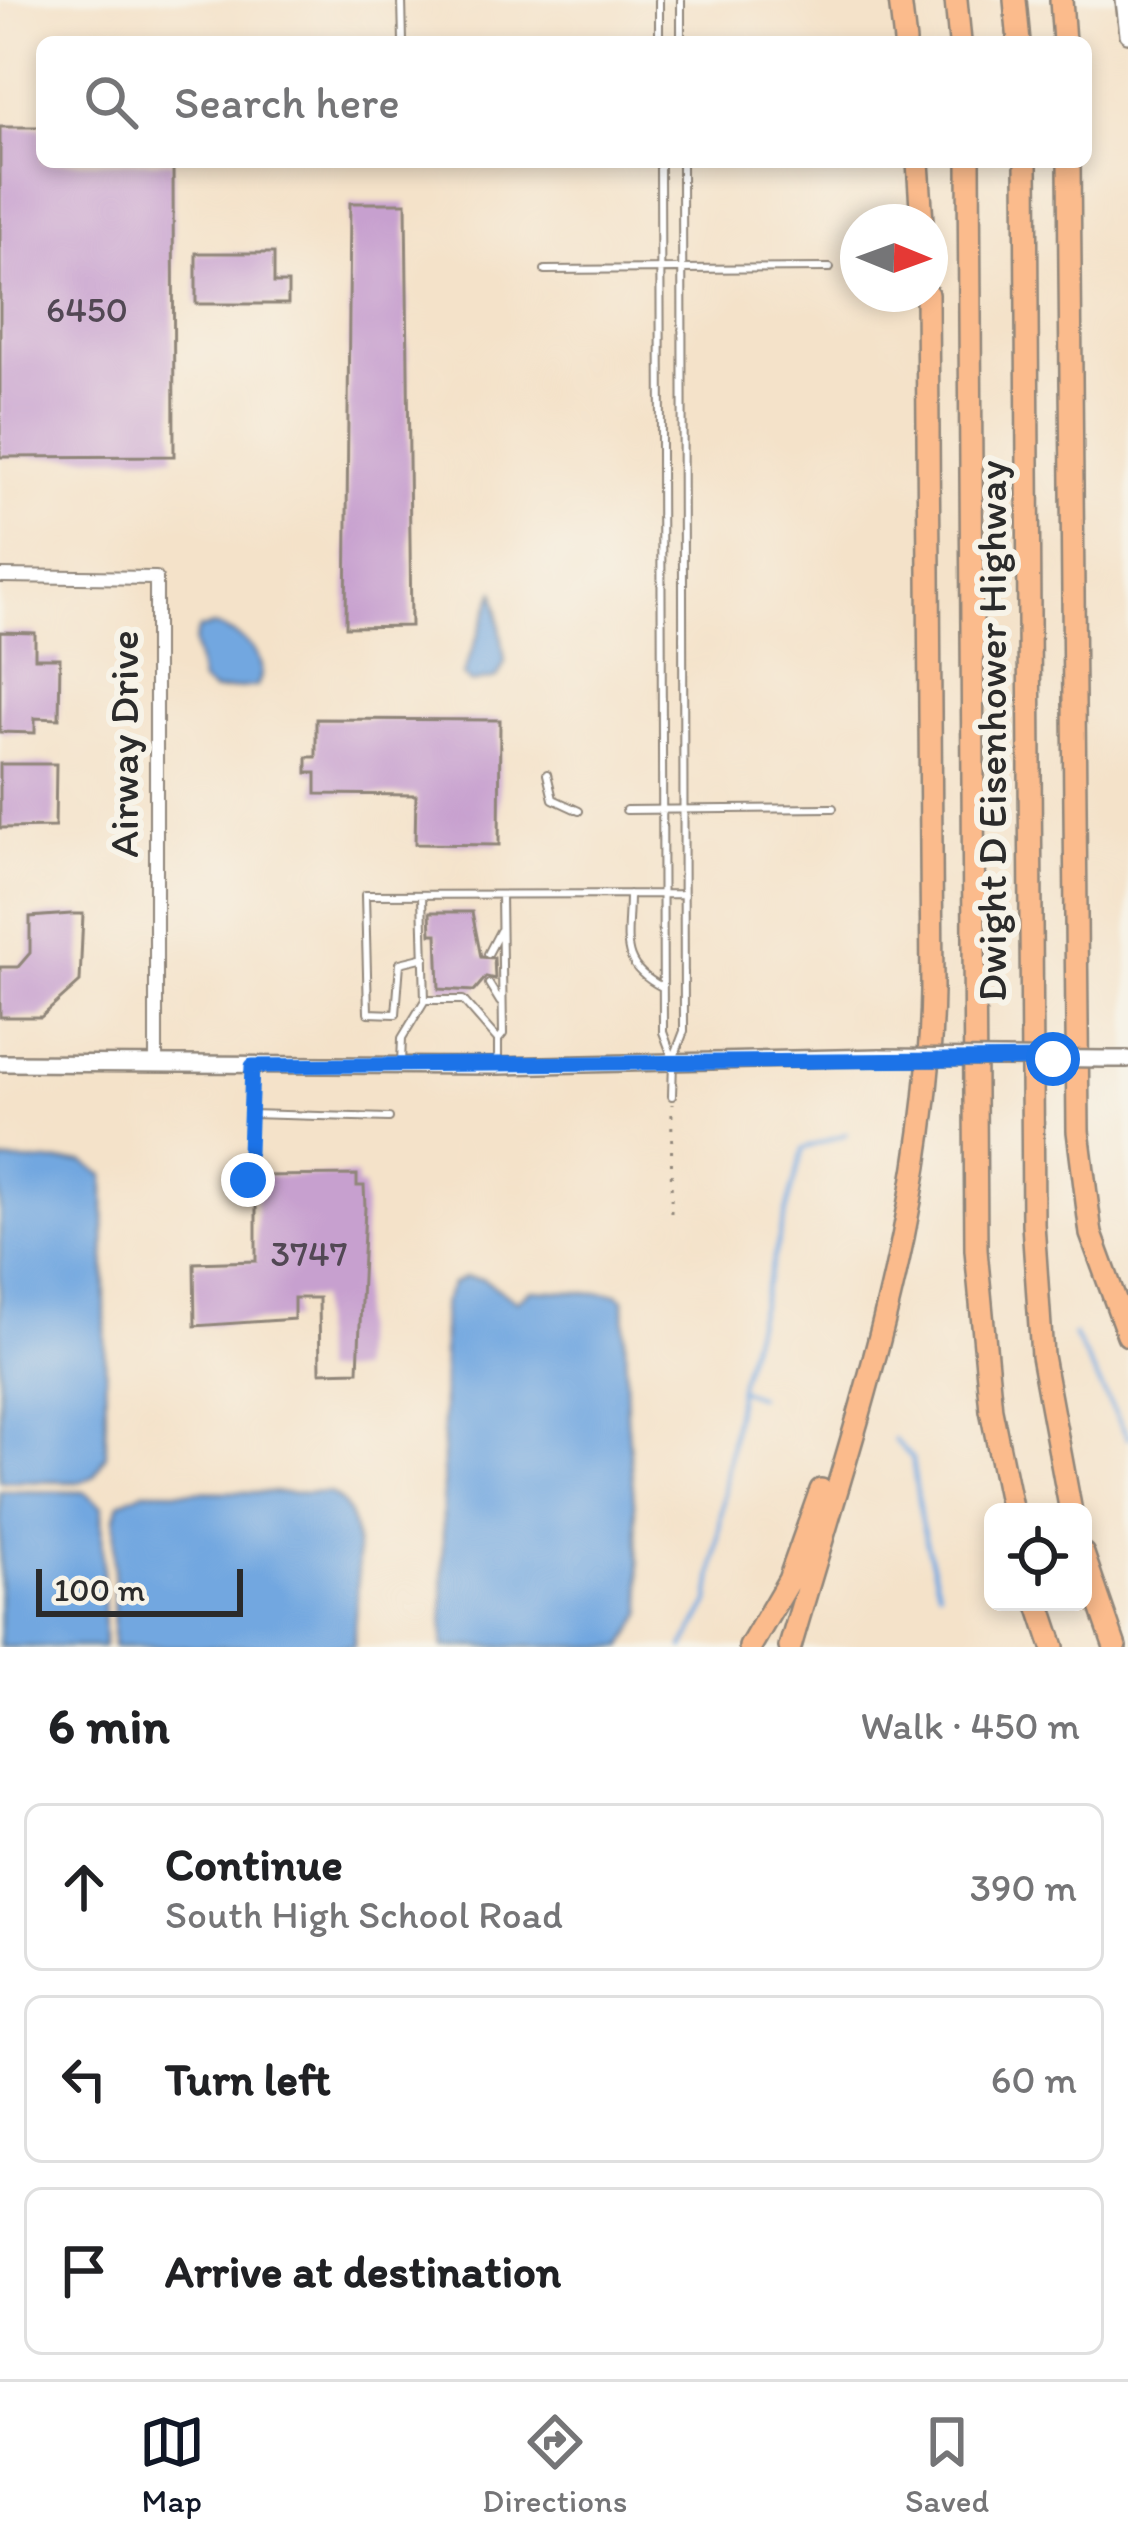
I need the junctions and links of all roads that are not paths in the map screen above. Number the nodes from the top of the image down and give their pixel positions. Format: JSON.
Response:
{"nodes":[{"id":1,"x":402,"y":0,"type":"edge"},
{"id":2,"x":659,"y":0,"type":"edge"},
{"id":3,"x":681,"y":0,"type":"edge"},
{"id":4,"x":900,"y":0,"type":"edge"},
{"id":5,"x":956,"y":0,"type":"edge"},
{"id":6,"x":1015,"y":0,"type":"edge"},
{"id":7,"x":1061,"y":0,"type":"edge"},
{"id":8,"x":1124,"y":0,"type":"edge"},
{"id":9,"x":1128,"y":34,"type":"edge"},
{"id":10,"x":403,"y":36,"type":"edge"},
{"id":11,"x":659,"y":36,"type":"edge"},
{"id":12,"x":681,"y":36,"type":"edge"},
{"id":13,"x":904,"y":36,"type":"edge"},
{"id":14,"x":959,"y":36,"type":"edge"},
{"id":15,"x":1018,"y":36,"type":"edge"},
{"id":16,"x":1064,"y":36,"type":"edge"},
{"id":17,"x":660,"y":168,"type":"edge"},
{"id":18,"x":682,"y":168,"type":"edge"},
{"id":19,"x":918,"y":168,"type":"edge"},
{"id":20,"x":969,"y":168,"type":"edge"},
{"id":21,"x":1026,"y":168,"type":"edge"},
{"id":22,"x":1069,"y":168,"type":"edge"},
{"id":23,"x":921,"y":204,"type":"edge"},
{"id":24,"x":660,"y":268,"type":"junction"},
{"id":25,"x":682,"y":268,"type":"junction"},
{"id":26,"x":830,"y":268,"type":"dead end"},
{"id":27,"x":545,"y":270,"type":"dead end"},
{"id":28,"x":927,"y":312,"type":"edge"},
{"id":29,"x":0,"y":576,"type":"edge"},
{"id":30,"x":547,"y":774,"type":"dead end"},
{"id":31,"x":833,"y":808,"type":"dead end"},
{"id":32,"x":683,"y":809,"type":"junction"},
{"id":33,"x":626,"y":810,"type":"dead end"},
{"id":34,"x":662,"y":810,"type":"junction"},
{"id":35,"x":579,"y":811,"type":"dead end"},
{"id":36,"x":628,"y":894,"type":"junction"},
{"id":37,"x":662,"y":894,"type":"junction"},
{"id":38,"x":684,"y":894,"type":"junction"},
{"id":39,"x":422,"y":895,"type":"junction"},
{"id":40,"x":501,"y":895,"type":"junction"},
{"id":41,"x":502,"y":927,"type":"junction"},
{"id":42,"x":488,"y":954,"type":"dead end"},
{"id":43,"x":425,"y":957,"type":"junction"},
{"id":44,"x":489,"y":984,"type":"dead end"},
{"id":45,"x":662,"y":987,"type":"junction"},
{"id":46,"x":425,"y":1000,"type":"junction"},
{"id":47,"x":502,"y":1005,"type":"junction"},
{"id":48,"x":498,"y":1040,"type":"junction"},
{"id":49,"x":1128,"y":1059,"type":"edge"},
{"id":50,"x":673,"y":1060,"type":"junction"},
{"id":51,"x":0,"y":1063,"type":"edge"},
{"id":52,"x":156,"y":1065,"type":"junction"},
{"id":53,"x":252,"y":1066,"type":"junction"},
{"id":54,"x":401,"y":1066,"type":"junction"},
{"id":55,"x":498,"y":1066,"type":"junction"},
{"id":56,"x":672,"y":1096,"type":"road end"},
{"id":57,"x":250,"y":1114,"type":"junction"},
{"id":58,"x":389,"y":1118,"type":"dead end"},
{"id":59,"x":248,"y":1180,"type":"dead end"},
{"id":60,"x":907,"y":1222,"type":"junction"},
{"id":61,"x":1128,"y":1335,"type":"edge"},
{"id":62,"x":1010,"y":1503,"type":"edge"},
{"id":63,"x":1069,"y":1503,"type":"edge"},
{"id":64,"x":1092,"y":1580,"type":"edge"},
{"id":65,"x":1041,"y":1611,"type":"edge"},
{"id":66,"x":750,"y":1647,"type":"edge"},
{"id":67,"x":790,"y":1647,"type":"edge"},
{"id":68,"x":1053,"y":1647,"type":"edge"},
{"id":69,"x":1115,"y":1647,"type":"edge"}],
"edges":[{"from":1,"to":10,"type":"lane"},
{"from":2,"to":11,"type":"lane"},
{"from":3,"to":12,"type":"lane"},
{"from":4,"to":13,"type":"highway"},
{"from":5,"to":14,"type":"highway"},
{"from":6,"to":15,"type":"highway"},
{"from":7,"to":16,"type":"highway"},
{"from":8,"to":9,"type":"street"},
{"from":17,"to":24,"type":"lane"},
{"from":18,"to":25,"type":"lane"},
{"from":19,"to":23,"type":"highway"},
{"from":20,"to":62,"type":"highway","name":"Dwight D Eisenhower Highway"},
{"from":21,"to":63,"type":"highway","name":"Dwight D Eisenhower Highway"},
{"from":22,"to":61,"type":"highway"},
{"from":24,"to":25,"type":"lane"},
{"from":24,"to":27,"type":"lane"},
{"from":24,"to":34,"type":"lane"},
{"from":25,"to":26,"type":"lane"},
{"from":25,"to":32,"type":"lane"},
{"from":28,"to":60,"type":"highway"},
{"from":29,"to":52,"type":"street","name":"Airway Drive"},
{"from":30,"to":35,"type":"lane"},
{"from":31,"to":32,"type":"lane"},
{"from":32,"to":34,"type":"lane"},
{"from":32,"to":38,"type":"lane"},
{"from":33,"to":34,"type":"lane"},
{"from":34,"to":37,"type":"lane"},
{"from":36,"to":37,"type":"lane"},
{"from":36,"to":40,"type":"lane"},
{"from":36,"to":45,"type":"lane"},
{"from":37,"to":38,"type":"lane"},
{"from":37,"to":45,"type":"lane"},
{"from":38,"to":50,"type":"lane"},
{"from":39,"to":40,"type":"lane"},
{"from":39,"to":43,"type":"lane"},
{"from":39,"to":43,"type":"lane"},
{"from":40,"to":41,"type":"lane"},
{"from":41,"to":42,"type":"lane"},
{"from":41,"to":47,"type":"lane"},
{"from":43,"to":46,"type":"lane"},
{"from":44,"to":47,"type":"lane"},
{"from":45,"to":50,"type":"lane"},
{"from":46,"to":48,"type":"lane"},
{"from":46,"to":54,"type":"lane"},
{"from":47,"to":48,"type":"lane"},
{"from":48,"to":55,"type":"lane"},
{"from":49,"to":50,"type":"street","bridge":true},
{"from":50,"to":55,"type":"street"},
{"from":50,"to":56,"type":"lane"},
{"from":51,"to":52,"type":"street"},
{"from":52,"to":53,"type":"street"},
{"from":53,"to":54,"type":"street"},
{"from":53,"to":57,"type":"lane"},
{"from":54,"to":55,"type":"street"},
{"from":57,"to":58,"type":"lane"},
{"from":57,"to":59,"type":"lane"},
{"from":60,"to":66,"type":"highway"},
{"from":60,"to":67,"type":"highway"},
{"from":64,"to":69,"type":"highway"},
{"from":65,"to":68,"type":"highway"}]}
